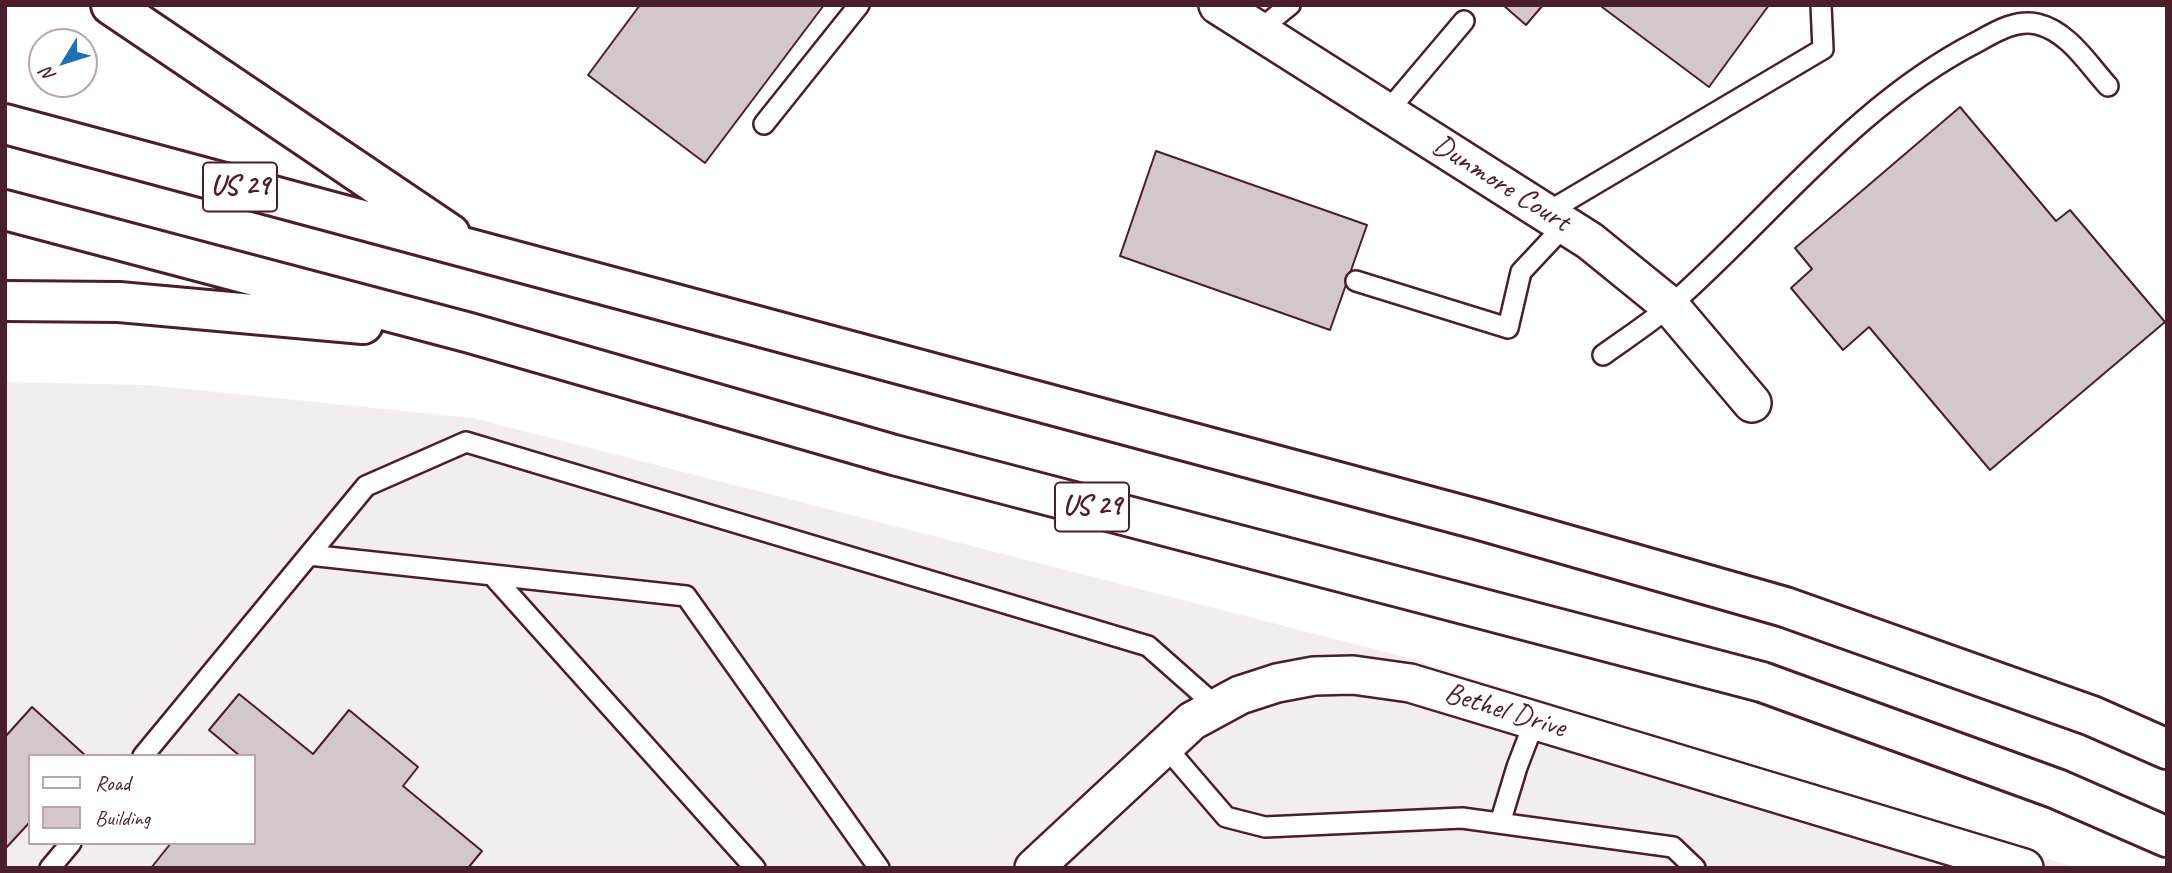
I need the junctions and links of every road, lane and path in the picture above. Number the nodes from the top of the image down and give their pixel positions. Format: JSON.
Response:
{"nodes":[{"id":1,"x":111,"y":5,"type":"edge"},
{"id":2,"x":859,"y":5,"type":"edge"},
{"id":3,"x":1218,"y":5,"type":"edge"},
{"id":4,"x":1290,"y":5,"type":"edge"},
{"id":5,"x":1821,"y":5,"type":"edge"},
{"id":6,"x":1464,"y":22,"type":"dead end"},
{"id":7,"x":1258,"y":31,"type":"junction"},
{"id":8,"x":2108,"y":86,"type":"dead end"},
{"id":9,"x":1387,"y":112,"type":"junction"},
{"id":10,"x":5,"y":124,"type":"edge"},
{"id":11,"x":764,"y":124,"type":"dead end"},
{"id":12,"x":5,"y":209,"type":"edge"},
{"id":13,"x":1555,"y":219,"type":"junction"},
{"id":14,"x":475,"y":251,"type":"junction"},
{"id":15,"x":1356,"y":281,"type":"dead end"},
{"id":16,"x":5,"y":301,"type":"edge"},
{"id":17,"x":1670,"y":306,"type":"junction"},
{"id":18,"x":470,"y":333,"type":"junction"},
{"id":19,"x":1602,"y":355,"type":"dead end"},
{"id":20,"x":1752,"y":403,"type":"dead end"},
{"id":21,"x":309,"y":555,"type":"junction"},
{"id":22,"x":492,"y":575,"type":"junction"},
{"id":23,"x":1217,"y":708,"type":"junction"},
{"id":24,"x":1535,"y":720,"type":"junction"},
{"id":25,"x":1165,"y":746,"type":"junction"},
{"id":26,"x":2167,"y":749,"type":"edge"},
{"id":27,"x":145,"y":754,"type":"edge"},
{"id":28,"x":1500,"y":823,"type":"junction"},
{"id":29,"x":2167,"y":837,"type":"edge"},
{"id":30,"x":69,"y":845,"type":"edge"},
{"id":31,"x":1040,"y":866,"type":"edge"},
{"id":32,"x":50,"y":868,"type":"edge"},
{"id":33,"x":755,"y":868,"type":"edge"},
{"id":34,"x":879,"y":868,"type":"edge"},
{"id":35,"x":1695,"y":868,"type":"edge"},
{"id":36,"x":2024,"y":868,"type":"edge"}],
"edges":[{"from":1,"to":14,"type":"highway"},
{"from":2,"to":11,"type":"lane"},
{"from":3,"to":7,"type":"street","name":"Dunmore Court"},
{"from":4,"to":7,"type":"lane"},
{"from":5,"to":13,"type":"lane"},
{"from":6,"to":9,"type":"lane"},
{"from":7,"to":9,"type":"street","name":"Dunmore Court"},
{"from":8,"to":17,"type":"lane"},
{"from":9,"to":13,"type":"street","name":"Dunmore Court"},
{"from":10,"to":14,"type":"highway","number":"US 29"},
{"from":12,"to":18,"type":"highway","number":"US 29"},
{"from":13,"to":15,"type":"lane"},
{"from":13,"to":17,"type":"street","name":"Dunmore Court"},
{"from":14,"to":26,"type":"highway","number":"US 29"},
{"from":16,"to":18,"type":"highway"},
{"from":17,"to":19,"type":"lane"},
{"from":17,"to":20,"type":"street","name":"Dunmore Court"},
{"from":18,"to":29,"type":"highway","number":"US 29"},
{"from":21,"to":22,"type":"lane"},
{"from":21,"to":23,"type":"lane"},
{"from":21,"to":27,"type":"lane"},
{"from":22,"to":33,"type":"lane"},
{"from":22,"to":34,"type":"lane"},
{"from":23,"to":24,"type":"street","name":"Bethel Drive"},
{"from":23,"to":25,"type":"street","name":"Bethel Drive"},
{"from":24,"to":28,"type":"lane"},
{"from":24,"to":36,"type":"street","name":"Bethel Drive"},
{"from":25,"to":28,"type":"lane"},
{"from":25,"to":31,"type":"street","name":"Bethel Drive"},
{"from":28,"to":35,"type":"lane"},
{"from":30,"to":32,"type":"lane"}]}
